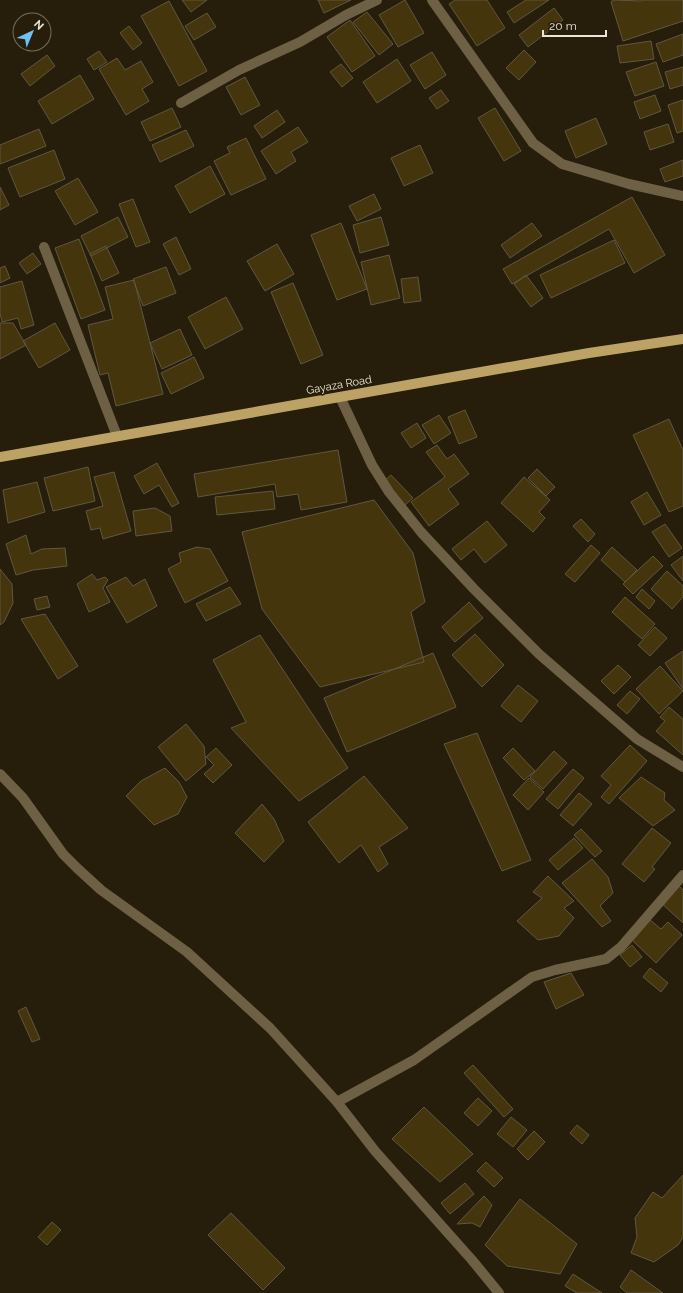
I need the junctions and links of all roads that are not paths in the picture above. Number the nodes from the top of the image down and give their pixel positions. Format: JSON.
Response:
{"nodes":[{"id":1,"x":377,"y":0,"type":"edge"},
{"id":2,"x":432,"y":0,"type":"edge"},
{"id":3,"x":181,"y":103,"type":"dead end"},
{"id":4,"x":683,"y":196,"type":"edge"},
{"id":5,"x":44,"y":247,"type":"dead end"},
{"id":6,"x":683,"y":339,"type":"edge"},
{"id":7,"x":340,"y":397,"type":"junction"},
{"id":8,"x":117,"y":436,"type":"junction"},
{"id":9,"x":0,"y":457,"type":"edge"},
{"id":10,"x":683,"y":767,"type":"edge"},
{"id":11,"x":0,"y":774,"type":"edge"},
{"id":12,"x":683,"y":875,"type":"edge"},
{"id":13,"x":337,"y":1102,"type":"junction"},
{"id":14,"x":499,"y":1293,"type":"edge"}],
"edges":[{"from":1,"to":3,"type":"street"},
{"from":2,"to":4,"type":"street"},
{"from":5,"to":8,"type":"street"},
{"from":6,"to":7,"type":"main road","name":"Gayaza Road"},
{"from":7,"to":8,"type":"main road","name":"Gayaza Road"},
{"from":7,"to":10,"type":"street"},
{"from":8,"to":9,"type":"main road","name":"Gayaza Road"},
{"from":11,"to":13,"type":"street"},
{"from":12,"to":13,"type":"street"},
{"from":13,"to":14,"type":"street"}]}
